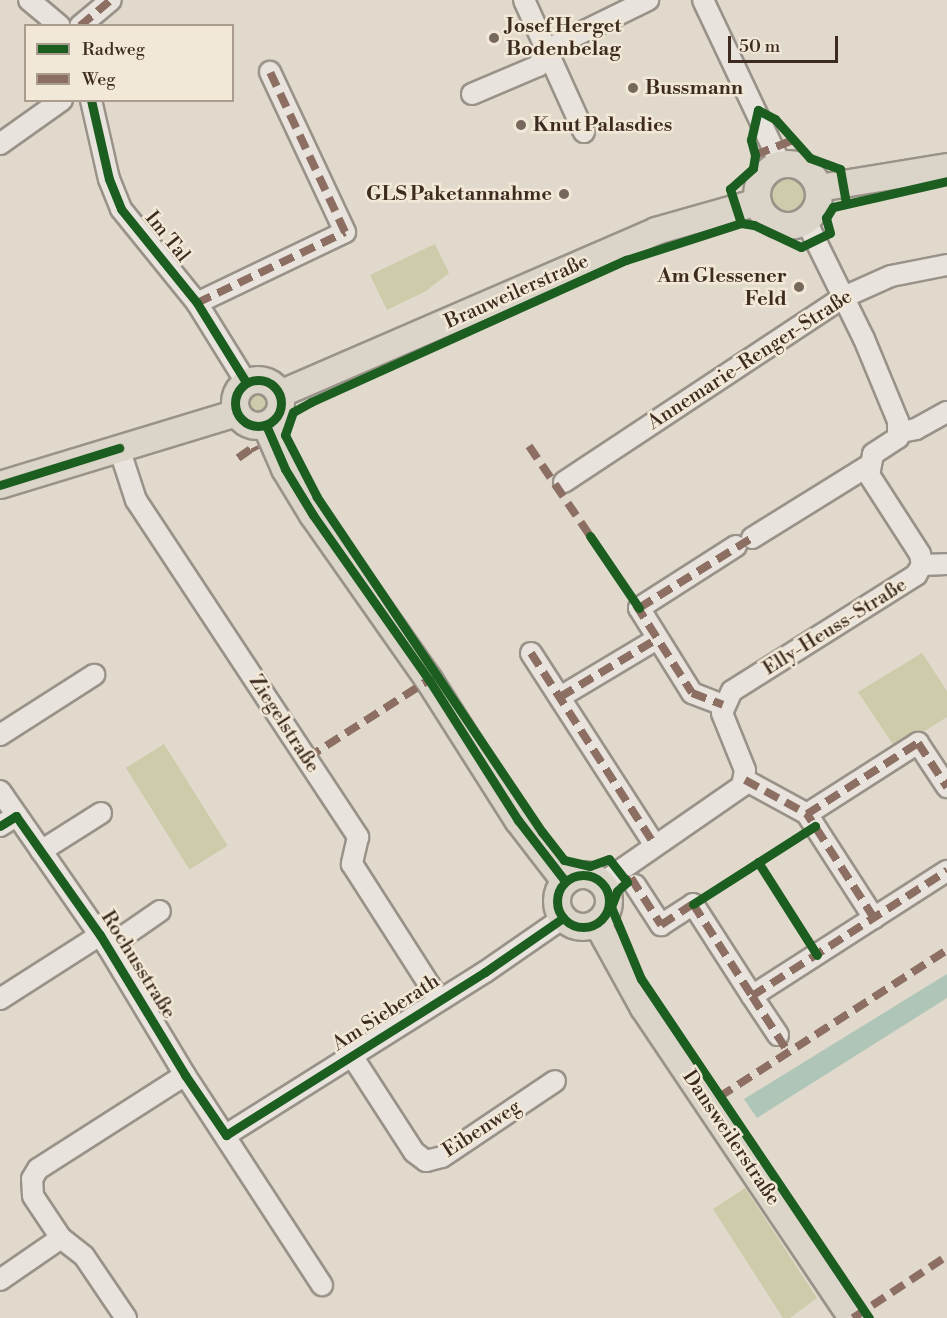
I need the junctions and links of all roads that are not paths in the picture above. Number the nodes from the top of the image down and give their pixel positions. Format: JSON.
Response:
{"nodes":[{"id":1,"x":30,"y":0,"type":"edge"},
{"id":2,"x":111,"y":0,"type":"edge"},
{"id":3,"x":524,"y":0,"type":"edge"},
{"id":4,"x":648,"y":0,"type":"edge"},
{"id":5,"x":703,"y":0,"type":"edge"},
{"id":6,"x":58,"y":24,"type":"edge"},
{"id":7,"x":82,"y":24,"type":"edge"},
{"id":8,"x":546,"y":50,"type":"junction"},
{"id":9,"x":270,"y":72,"type":"dead end"},
{"id":10,"x":472,"y":94,"type":"dead end"},
{"id":11,"x":59,"y":102,"type":"edge"},
{"id":12,"x":92,"y":102,"type":"edge"},
{"id":13,"x":584,"y":132,"type":"dead end"},
{"id":14,"x":0,"y":144,"type":"edge"},
{"id":15,"x":781,"y":165,"type":"junction"},
{"id":16,"x":947,"y":167,"type":"edge"},
{"id":17,"x":819,"y":188,"type":"junction"},
{"id":18,"x":758,"y":202,"type":"junction"},
{"id":19,"x":806,"y":221,"type":"junction"},
{"id":20,"x":947,"y":265,"type":"edge"},
{"id":21,"x":844,"y":297,"type":"junction"},
{"id":22,"x":197,"y":303,"type":"junction"},
{"id":23,"x":246,"y":382,"type":"junction"},
{"id":24,"x":280,"y":394,"type":"junction"},
{"id":25,"x":947,"y":411,"type":"edge"},
{"id":26,"x":237,"y":413,"type":"junction"},
{"id":27,"x":266,"y":424,"type":"junction"},
{"id":28,"x":901,"y":432,"type":"junction"},
{"id":29,"x":119,"y":448,"type":"junction"},
{"id":30,"x":868,"y":466,"type":"junction"},
{"id":31,"x":564,"y":482,"type":"dead end"},
{"id":32,"x":0,"y":485,"type":"edge"},
{"id":33,"x":947,"y":564,"type":"edge"},
{"id":34,"x":922,"y":565,"type":"junction"},
{"id":35,"x":657,"y":639,"type":"junction"},
{"id":36,"x":531,"y":653,"type":"dead end"},
{"id":37,"x":94,"y":675,"type":"dead end"},
{"id":38,"x":560,"y":698,"type":"junction"},
{"id":39,"x":723,"y":705,"type":"junction"},
{"id":40,"x":0,"y":735,"type":"edge"},
{"id":41,"x":745,"y":780,"type":"junction"},
{"id":42,"x":947,"y":787,"type":"edge"},
{"id":43,"x":0,"y":791,"type":"edge"},
{"id":44,"x":101,"y":813,"type":"dead end"},
{"id":45,"x":807,"y":814,"type":"junction"},
{"id":46,"x":8,"y":821,"type":"edge"},
{"id":47,"x":654,"y":844,"type":"junction"},
{"id":48,"x":41,"y":851,"type":"junction"},
{"id":49,"x":947,"y":872,"type":"edge"},
{"id":50,"x":565,"y":881,"type":"junction"},
{"id":51,"x":602,"y":883,"type":"junction"},
{"id":52,"x":636,"y":885,"type":"dead end"},
{"id":53,"x":160,"y":911,"type":"dead end"},
{"id":54,"x":563,"y":918,"type":"junction"},
{"id":55,"x":874,"y":918,"type":"junction"},
{"id":56,"x":597,"y":923,"type":"junction"},
{"id":57,"x":104,"y":941,"type":"junction"},
{"id":58,"x":752,"y":996,"type":"junction"},
{"id":59,"x":0,"y":999,"type":"edge"},
{"id":60,"x":439,"y":1000,"type":"junction"},
{"id":61,"x":777,"y":1035,"type":"dead end"},
{"id":62,"x":352,"y":1056,"type":"junction"},
{"id":63,"x":185,"y":1076,"type":"junction"},
{"id":64,"x":555,"y":1081,"type":"dead end"},
{"id":65,"x":226,"y":1135,"type":"junction"},
{"id":66,"x":61,"y":1238,"type":"junction"},
{"id":67,"x":0,"y":1280,"type":"edge"},
{"id":68,"x":322,"y":1286,"type":"dead end"},
{"id":69,"x":126,"y":1318,"type":"edge"},
{"id":70,"x":852,"y":1318,"type":"edge"}],
"edges":[{"from":1,"to":6,"type":"street"},
{"from":2,"to":7,"type":"street"},
{"from":3,"to":8,"type":"street"},
{"from":4,"to":8,"type":"street"},
{"from":5,"to":15,"type":"street"},
{"from":8,"to":10,"type":"street"},
{"from":8,"to":13,"type":"street"},
{"from":9,"to":22,"type":"street"},
{"from":11,"to":14,"type":"street"},
{"from":12,"to":22,"type":"street","name":"Im Tal"},
{"from":15,"to":17,"type":"main road"},
{"from":15,"to":18,"type":"main road"},
{"from":16,"to":17,"type":"main road"},
{"from":17,"to":19,"type":"main road"},
{"from":18,"to":19,"type":"main road"},
{"from":18,"to":24,"type":"main road","name":"Brauweilerstraße"},
{"from":19,"to":21,"type":"street"},
{"from":20,"to":21,"type":"street","name":"Annemarie-Renger-Straße"},
{"from":21,"to":28,"type":"street"},
{"from":21,"to":31,"type":"street","name":"Annemarie-Renger-Straße"},
{"from":22,"to":23,"type":"street","name":"Im Tal"},
{"from":23,"to":24,"type":"main road"},
{"from":23,"to":26,"type":"main road"},
{"from":24,"to":27,"type":"main road"},
{"from":25,"to":28,"type":"street"},
{"from":26,"to":27,"type":"main road"},
{"from":26,"to":29,"type":"main road"},
{"from":27,"to":50,"type":"main road"},
{"from":28,"to":30,"type":"street"},
{"from":29,"to":32,"type":"main road"},
{"from":29,"to":60,"type":"street","name":"Ziegelstraße"},
{"from":30,"to":34,"type":"street","name":"Elly-Heuss-Straße"},
{"from":30,"to":35,"type":"street"},
{"from":33,"to":34,"type":"street"},
{"from":34,"to":39,"type":"street","name":"Elly-Heuss-Straße"},
{"from":35,"to":38,"type":"street"},
{"from":35,"to":39,"type":"street"},
{"from":36,"to":38,"type":"street"},
{"from":37,"to":40,"type":"street"},
{"from":38,"to":47,"type":"street"},
{"from":39,"to":41,"type":"street"},
{"from":41,"to":45,"type":"street"},
{"from":41,"to":47,"type":"street"},
{"from":42,"to":45,"type":"street"},
{"from":43,"to":46,"type":"street","name":"Rochusstraße"},
{"from":44,"to":48,"type":"street"},
{"from":45,"to":55,"type":"street"},
{"from":46,"to":48,"type":"street","name":"Rochusstraße"},
{"from":47,"to":51,"type":"street"},
{"from":48,"to":57,"type":"street","name":"Rochusstraße"},
{"from":49,"to":55,"type":"street"},
{"from":50,"to":51,"type":"main road"},
{"from":50,"to":54,"type":"main road"},
{"from":51,"to":56,"type":"main road"},
{"from":52,"to":58,"type":"street"},
{"from":53,"to":57,"type":"street","name":"Rochusstraße"},
{"from":54,"to":56,"type":"main road"},
{"from":54,"to":60,"type":"street","name":"Am Sieberath"},
{"from":55,"to":58,"type":"street"},
{"from":56,"to":70,"type":"main road","name":"Dansweilerstraße"},
{"from":57,"to":59,"type":"street"},
{"from":57,"to":63,"type":"street","name":"Rochusstraße"},
{"from":58,"to":61,"type":"street"},
{"from":60,"to":62,"type":"street","name":"Am Sieberath"},
{"from":62,"to":64,"type":"street","name":"Eibenweg"},
{"from":62,"to":65,"type":"street","name":"Am Sieberath"},
{"from":63,"to":65,"type":"street","name":"Rochusstraße"},
{"from":63,"to":66,"type":"street"},
{"from":65,"to":68,"type":"street","name":"Rochusstraße"},
{"from":66,"to":67,"type":"street"},
{"from":66,"to":69,"type":"street"}]}
